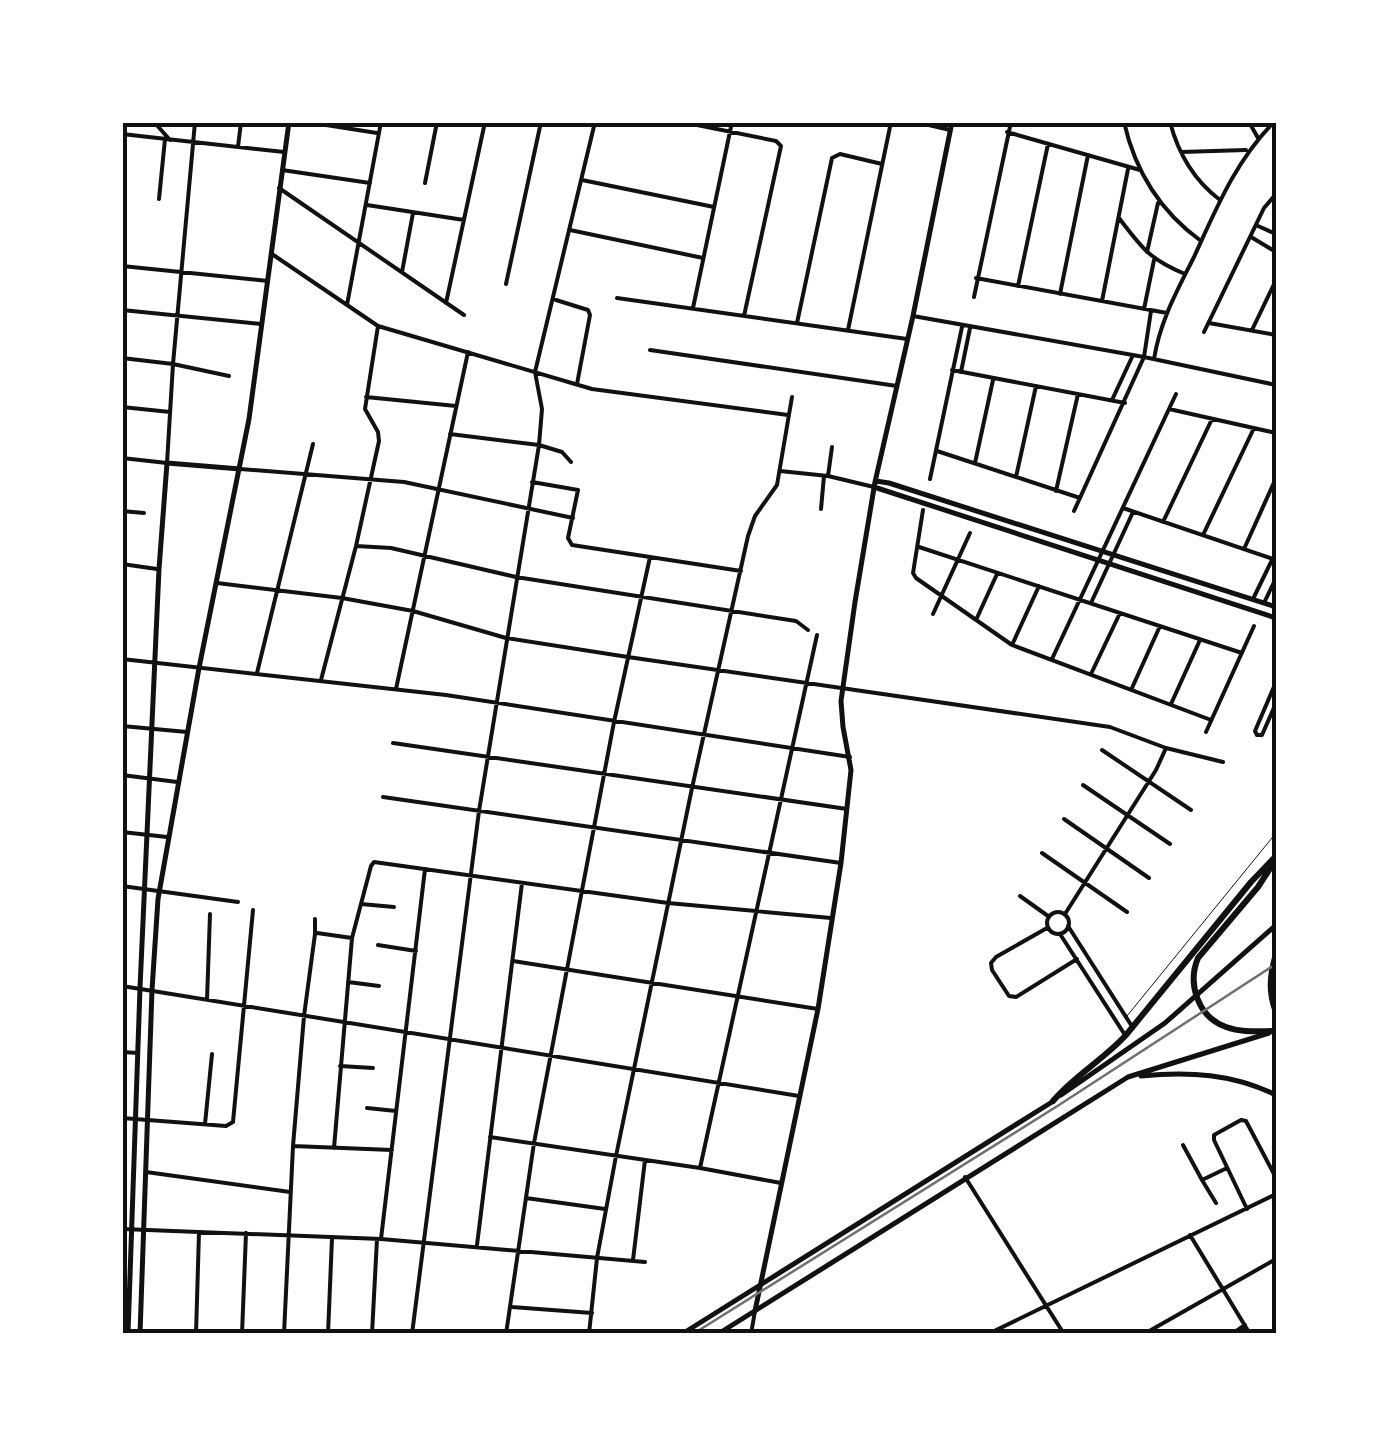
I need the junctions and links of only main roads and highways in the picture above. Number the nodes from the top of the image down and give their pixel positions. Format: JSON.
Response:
{"nodes":[{"id":1,"x":1276,"y":857,"type":"edge"},
{"id":2,"x":1276,"y":954,"type":"edge"},
{"id":3,"x":1276,"y":1012,"type":"edge"},
{"id":4,"x":1276,"y":1031,"type":"edge"},
{"id":5,"x":1053,"y":1101,"type":"road end"}],
"edges":[{"from":1,"to":4,"type":"highway"},
{"from":1,"to":5,"type":"highway"},
{"from":2,"to":3,"type":"highway"}]}
